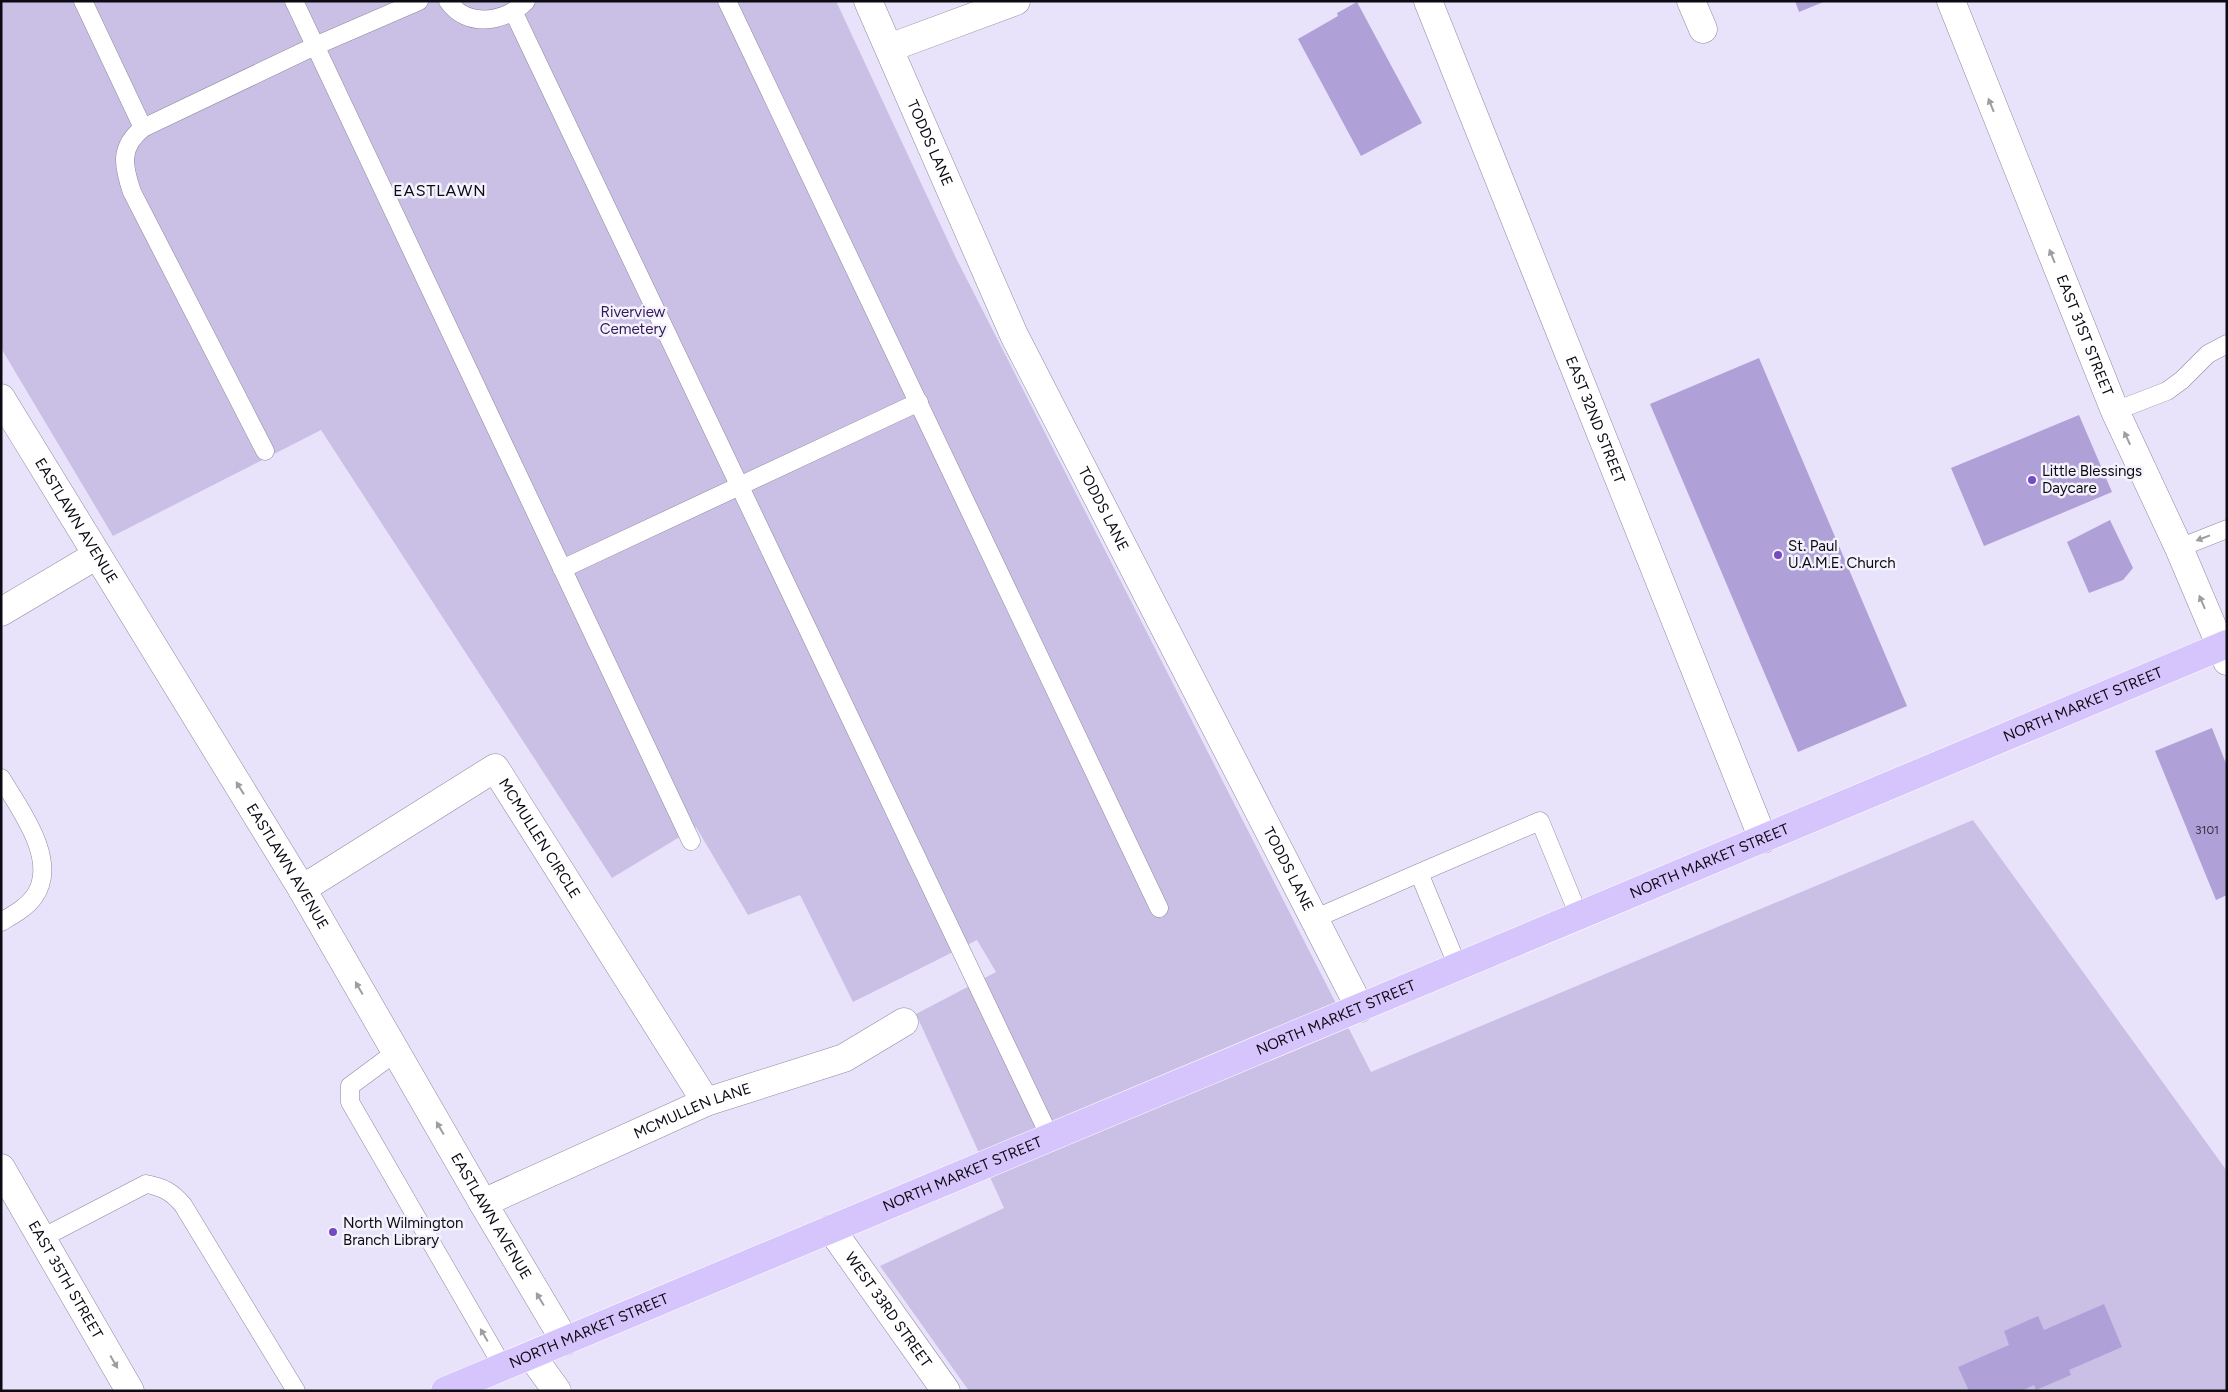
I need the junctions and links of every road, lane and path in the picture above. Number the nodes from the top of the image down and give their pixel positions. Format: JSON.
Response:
{"nodes":[{"id":1,"x":83,"y":1,"type":"edge"},
{"id":2,"x":294,"y":1,"type":"edge"},
{"id":3,"x":419,"y":1,"type":"edge"},
{"id":4,"x":448,"y":1,"type":"edge"},
{"id":5,"x":728,"y":1,"type":"edge"},
{"id":6,"x":868,"y":1,"type":"edge"},
{"id":7,"x":1016,"y":1,"type":"edge"},
{"id":8,"x":1428,"y":1,"type":"edge"},
{"id":9,"x":1691,"y":1,"type":"edge"},
{"id":10,"x":520,"y":7,"type":"edge"},
{"id":11,"x":1954,"y":10,"type":"edge"},
{"id":12,"x":1703,"y":29,"type":"dead end"},
{"id":13,"x":315,"y":46,"type":"junction"},
{"id":14,"x":889,"y":48,"type":"junction"},
{"id":15,"x":143,"y":128,"type":"junction"},
{"id":16,"x":2227,"y":344,"type":"edge"},
{"id":17,"x":1,"y":398,"type":"edge"},
{"id":18,"x":919,"y":402,"type":"junction"},
{"id":19,"x":2115,"y":411,"type":"junction"},
{"id":20,"x":264,"y":450,"type":"dead end"},
{"id":21,"x":740,"y":486,"type":"junction"},
{"id":22,"x":2227,"y":529,"type":"edge"},
{"id":23,"x":2179,"y":548,"type":"junction"},
{"id":24,"x":97,"y":555,"type":"junction"},
{"id":25,"x":562,"y":569,"type":"junction"},
{"id":26,"x":1,"y":612,"type":"edge"},
{"id":27,"x":2225,"y":651,"type":"edge"},
{"id":28,"x":1,"y":778,"type":"edge"},
{"id":29,"x":1763,"y":839,"type":"junction"},
{"id":30,"x":691,"y":841,"type":"dead end"},
{"id":31,"x":1419,"y":873,"type":"junction"},
{"id":32,"x":302,"y":890,"type":"junction"},
{"id":33,"x":1159,"y":908,"type":"dead end"},
{"id":34,"x":1580,"y":916,"type":"junction"},
{"id":35,"x":1314,"y":919,"type":"junction"},
{"id":36,"x":1,"y":922,"type":"edge"},
{"id":37,"x":1458,"y":966,"type":"junction"},
{"id":38,"x":1360,"y":1008,"type":"junction"},
{"id":39,"x":904,"y":1022,"type":"dead end"},
{"id":40,"x":396,"y":1052,"type":"junction"},
{"id":41,"x":706,"y":1102,"type":"junction"},
{"id":42,"x":1050,"y":1138,"type":"junction"},
{"id":43,"x":1,"y":1168,"type":"edge"},
{"id":44,"x":483,"y":1203,"type":"junction"},
{"id":45,"x":831,"y":1229,"type":"junction"},
{"id":46,"x":42,"y":1238,"type":"junction"},
{"id":47,"x":565,"y":1340,"type":"junction"},
{"id":48,"x":531,"y":1355,"type":"junction"},
{"id":49,"x":503,"y":1367,"type":"junction"},
{"id":50,"x":130,"y":1391,"type":"edge"},
{"id":51,"x":296,"y":1391,"type":"edge"},
{"id":52,"x":446,"y":1391,"type":"edge"},
{"id":53,"x":556,"y":1391,"type":"edge"},
{"id":54,"x":946,"y":1391,"type":"edge"}],
"edges":[{"from":1,"to":15,"type":"lane"},
{"from":2,"to":13,"type":"lane"},
{"from":3,"to":13,"type":"lane"},
{"from":4,"to":10,"type":"lane"},
{"from":5,"to":18,"type":"lane"},
{"from":6,"to":14,"type":"street","name":"TODDS LANE"},
{"from":7,"to":14,"type":"street"},
{"from":8,"to":29,"type":"street","name":"EAST 32ND STREET"},
{"from":9,"to":12,"type":"street"},
{"from":10,"to":21,"type":"lane"},
{"from":19,"to":11,"type":"street","name":"EAST 31ST STREET","one_way":true},
{"from":13,"to":15,"type":"lane"},
{"from":13,"to":25,"type":"lane"},
{"from":14,"to":35,"type":"street","name":"TODDS LANE"},
{"from":15,"to":20,"type":"lane"},
{"from":16,"to":19,"type":"lane"},
{"from":17,"to":24,"type":"street","name":"EASTLAWN AVENUE"},
{"from":18,"to":21,"type":"lane"},
{"from":18,"to":33,"type":"lane"},
{"from":23,"to":19,"type":"street","name":"EAST 31ST STREET","one_way":true},
{"from":21,"to":25,"type":"lane"},
{"from":21,"to":42,"type":"lane"},
{"from":22,"to":23,"type":"lane","one_way":true},
{"from":27,"to":23,"type":"street","name":"EAST 31ST STREET","one_way":true},
{"from":24,"to":26,"type":"street"},
{"from":32,"to":24,"type":"street","name":"EASTLAWN AVENUE","one_way":true},
{"from":25,"to":30,"type":"lane"},
{"from":27,"to":29,"type":"main road","name":"NORTH MARKET STREET"},
{"from":28,"to":36,"type":"lane"},
{"from":29,"to":34,"type":"main road","name":"NORTH MARKET STREET"},
{"from":31,"to":34,"type":"lane"},
{"from":31,"to":35,"type":"lane"},
{"from":31,"to":37,"type":"lane"},
{"from":40,"to":32,"type":"street","name":"EASTLAWN AVENUE","one_way":true},
{"from":32,"to":41,"type":"street","name":"MCMULLEN CIRCLE"},
{"from":34,"to":37,"type":"main road","name":"NORTH MARKET STREET"},
{"from":35,"to":38,"type":"street","name":"TODDS LANE"},
{"from":37,"to":38,"type":"main road","name":"NORTH MARKET STREET"},
{"from":38,"to":42,"type":"main road","name":"NORTH MARKET STREET"},
{"from":39,"to":41,"type":"street","name":"MCMULLEN LANE"},
{"from":44,"to":40,"type":"street","name":"EASTLAWN AVENUE","one_way":true},
{"from":49,"to":40,"type":"lane","one_way":true},
{"from":41,"to":44,"type":"street","name":"MCMULLEN LANE"},
{"from":42,"to":45,"type":"main road","name":"NORTH MARKET STREET"},
{"from":43,"to":46,"type":"street","name":"EAST 35TH STREET"},
{"from":47,"to":44,"type":"street","name":"EASTLAWN AVENUE","one_way":true},
{"from":45,"to":47,"type":"main road","name":"NORTH MARKET STREET"},
{"from":45,"to":54,"type":"street","name":"WEST 33RD STREET"},
{"from":46,"to":50,"type":"street","name":"EAST 35TH STREET","one_way":true},
{"from":46,"to":51,"type":"lane"},
{"from":47,"to":48,"type":"main road","name":"NORTH MARKET STREET"},
{"from":48,"to":49,"type":"main road","name":"NORTH MARKET STREET"},
{"from":48,"to":53,"type":"street"},
{"from":49,"to":52,"type":"main road","name":"NORTH MARKET STREET"}]}
